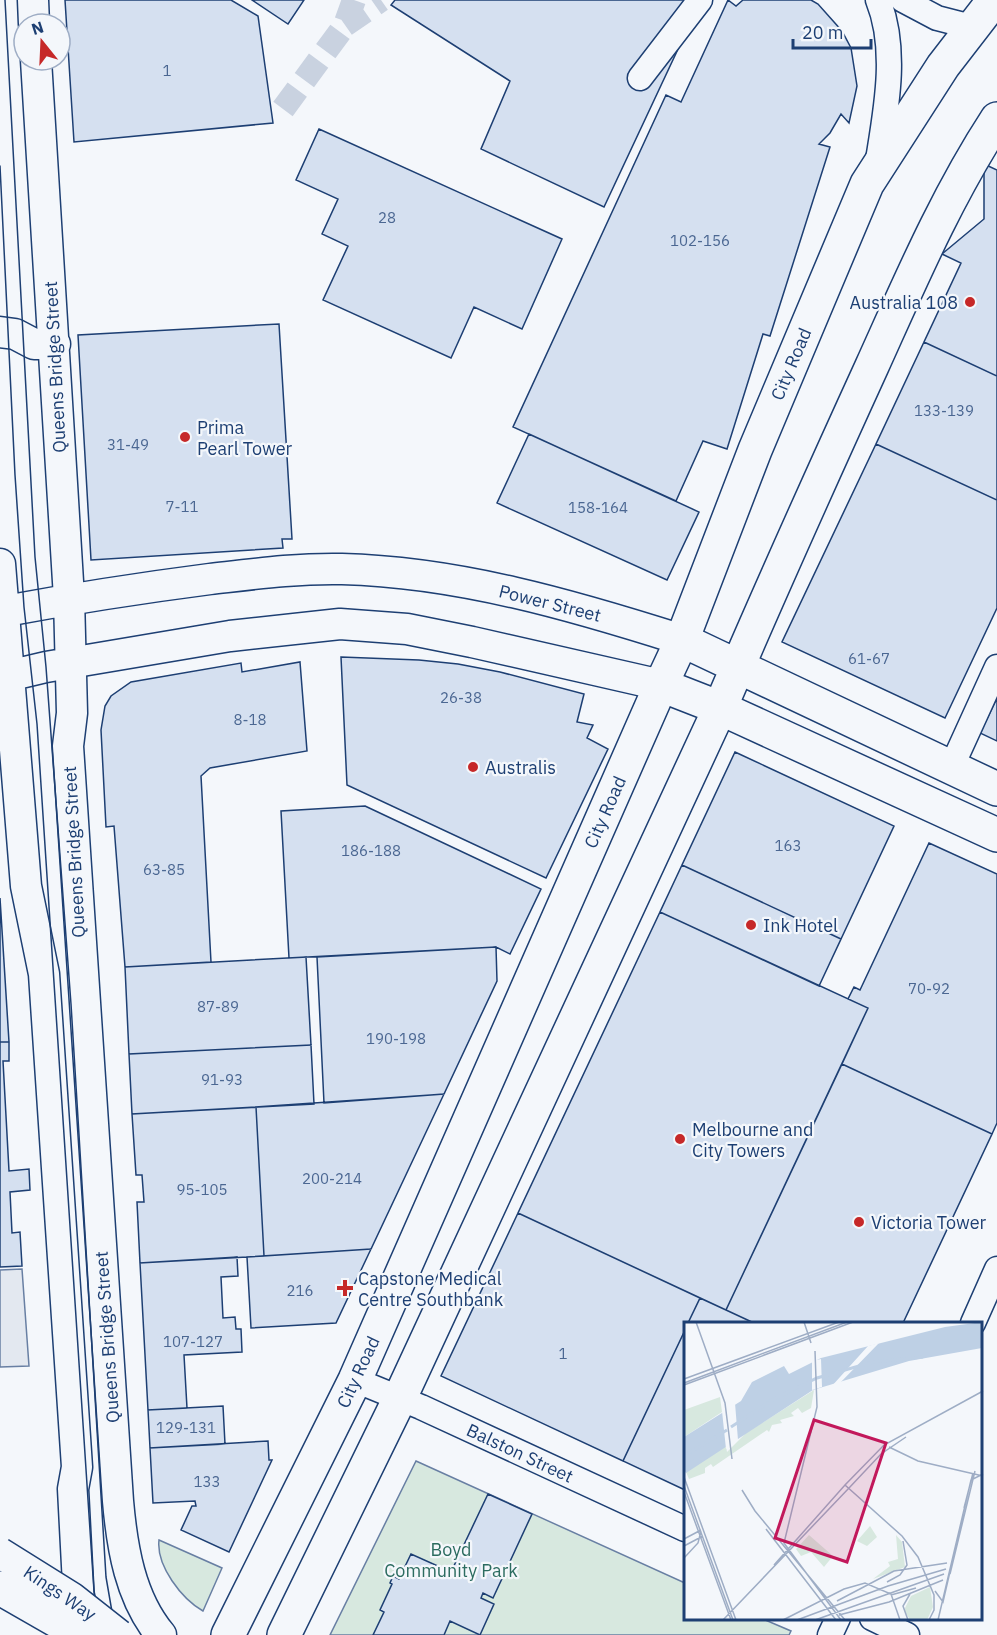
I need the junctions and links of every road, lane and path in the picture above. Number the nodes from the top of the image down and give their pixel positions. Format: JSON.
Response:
{"nodes":[{"id":1,"x":700,"y":0,"type":"edge"},
{"id":2,"x":878,"y":0,"type":"edge"},
{"id":3,"x":903,"y":0,"type":"edge"},
{"id":4,"x":994,"y":0,"type":"edge"},
{"id":5,"x":972,"y":27,"type":"junction"},
{"id":6,"x":37,"y":72,"type":"edge"},
{"id":7,"x":640,"y":78,"type":"dead end"},
{"id":8,"x":997,"y":119,"type":"edge"},
{"id":9,"x":877,"y":166,"type":"junction"},
{"id":10,"x":0,"y":332,"type":"edge"},
{"id":11,"x":54,"y":344,"type":"junction"},
{"id":12,"x":0,"y":564,"type":"edge"},
{"id":13,"x":69,"y":598,"type":"junction"},
{"id":14,"x":2,"y":612,"type":"edge"},
{"id":15,"x":682,"y":640,"type":"junction"},
{"id":16,"x":71,"y":663,"type":"junction"},
{"id":17,"x":738,"y":665,"type":"junction"},
{"id":18,"x":997,"y":667,"type":"edge"},
{"id":19,"x":4,"y":677,"type":"edge"},
{"id":20,"x":662,"y":685,"type":"junction"},
{"id":21,"x":720,"y":708,"type":"junction"},
{"id":22,"x":951,"y":768,"type":"junction"},
{"id":23,"x":997,"y":789,"type":"edge"},
{"id":24,"x":934,"y":806,"type":"junction"},
{"id":25,"x":997,"y":835,"type":"edge"},
{"id":26,"x":997,"y":1269,"type":"edge"},
{"id":27,"x":973,"y":1322,"type":"edge"},
{"id":28,"x":355,"y":1380,"type":"junction"},
{"id":29,"x":399,"y":1400,"type":"junction"},
{"id":30,"x":684,"y":1529,"type":"edge"},
{"id":31,"x":0,"y":1554,"type":"edge"},
{"id":32,"x":0,"y":1588,"type":"edge"},
{"id":33,"x":837,"y":1620,"type":"edge"},
{"id":34,"x":876,"y":1620,"type":"edge"},
{"id":35,"x":81,"y":1635,"type":"edge"},
{"id":36,"x":119,"y":1635,"type":"edge"},
{"id":37,"x":161,"y":1635,"type":"edge"},
{"id":38,"x":228,"y":1635,"type":"edge"},
{"id":39,"x":284,"y":1635,"type":"edge"},
{"id":40,"x":830,"y":1635,"type":"edge"},
{"id":41,"x":907,"y":1635,"type":"edge"}],
"edges":[{"from":1,"to":7,"type":"street"},
{"from":2,"to":9,"type":"street"},
{"from":3,"to":5,"type":"street"},
{"from":4,"to":5,"type":"main road","name":"City Road"},
{"from":5,"to":9,"type":"main road","name":"City Road"},
{"from":6,"to":11,"type":"street","name":"Queens Bridge Street"},
{"from":8,"to":17,"type":"main road"},
{"from":9,"to":15,"type":"main road","name":"City Road"},
{"from":10,"to":11,"type":"street"},
{"from":11,"to":13,"type":"street","name":"Queens Bridge Street"},
{"from":12,"to":14,"type":"street"},
{"from":13,"to":14,"type":"street","name":"Power Street"},
{"from":13,"to":15,"type":"street","name":"Power Street"},
{"from":13,"to":16,"type":"street","name":"Queens Bridge Street"},
{"from":14,"to":19,"type":"street"},
{"from":15,"to":17,"type":"main road","name":"Power Street"},
{"from":15,"to":20,"type":"main road","name":"City Road"},
{"from":16,"to":19,"type":"street"},
{"from":16,"to":20,"type":"street"},
{"from":16,"to":37,"type":"street","name":"Queens Bridge Street"},
{"from":17,"to":21,"type":"main road"},
{"from":17,"to":22,"type":"main road","name":"Power Street"},
{"from":18,"to":22,"type":"street"},
{"from":19,"to":35,"type":"street"},
{"from":20,"to":21,"type":"main road"},
{"from":20,"to":28,"type":"main road","name":"City Road"},
{"from":21,"to":24,"type":"main road"},
{"from":21,"to":29,"type":"main road"},
{"from":22,"to":23,"type":"main road","name":"Power Street"},
{"from":22,"to":24,"type":"main road"},
{"from":24,"to":25,"type":"main road"},
{"from":26,"to":27,"type":"street"},
{"from":28,"to":29,"type":"street","name":"Balston Street"},
{"from":28,"to":38,"type":"main road","name":"City Road"},
{"from":29,"to":30,"type":"street","name":"Balston Street"},
{"from":29,"to":39,"type":"main road"},
{"from":31,"to":36,"type":"street","name":"Kings Way","bridge":true},
{"from":32,"to":35,"type":"main road","name":"Kings Way","bridge":true},
{"from":33,"to":40,"type":"street"},
{"from":34,"to":41,"type":"street"}]}
